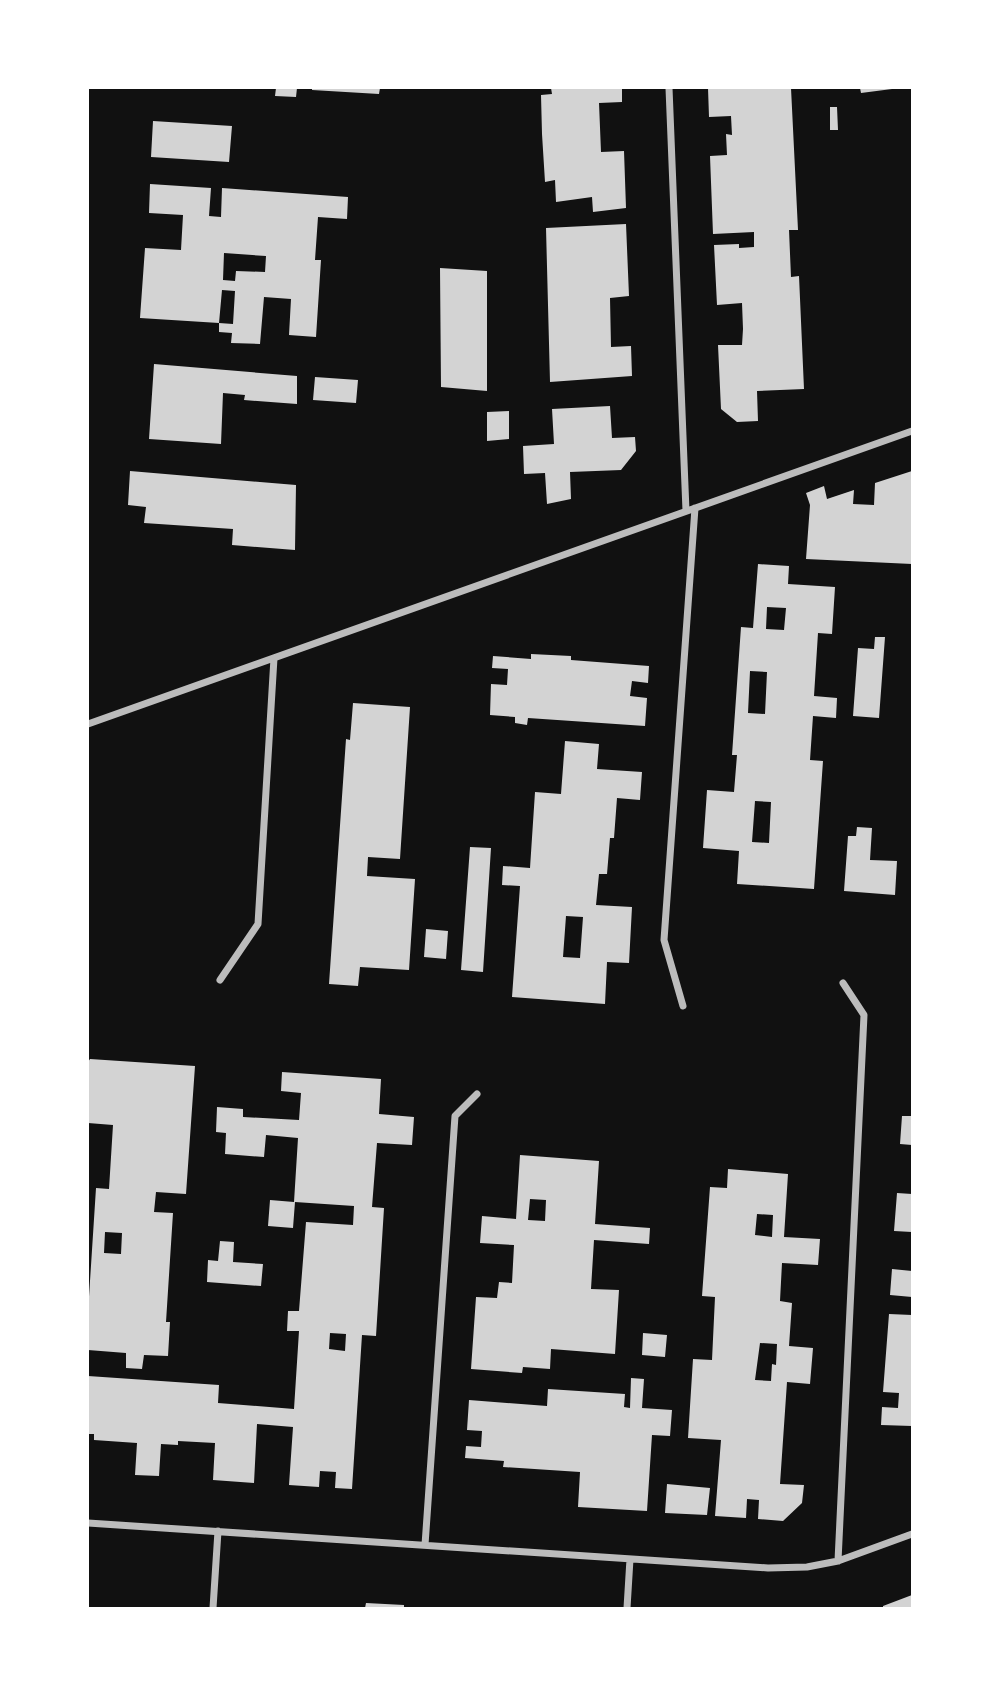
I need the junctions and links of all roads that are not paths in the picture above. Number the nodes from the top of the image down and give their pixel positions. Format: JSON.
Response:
{"nodes":[{"id":1,"x":668,"y":88,"type":"edge"},
{"id":2,"x":912,"y":431,"type":"edge"},
{"id":3,"x":695,"y":508,"type":"junction"},
{"id":4,"x":686,"y":511,"type":"junction"},
{"id":5,"x":274,"y":658,"type":"junction"},
{"id":6,"x":88,"y":724,"type":"edge"},
{"id":7,"x":220,"y":981,"type":"dead end"},
{"id":8,"x":843,"y":983,"type":"dead end"},
{"id":9,"x":683,"y":1006,"type":"dead end"},
{"id":10,"x":477,"y":1094,"type":"dead end"},
{"id":11,"x":88,"y":1523,"type":"edge"},
{"id":12,"x":218,"y":1531,"type":"junction"},
{"id":13,"x":912,"y":1534,"type":"edge"},
{"id":14,"x":425,"y":1545,"type":"junction"},
{"id":15,"x":631,"y":1559,"type":"junction"},
{"id":16,"x":838,"y":1561,"type":"junction"},
{"id":17,"x":213,"y":1608,"type":"edge"},
{"id":18,"x":627,"y":1608,"type":"edge"}],
"edges":[{"from":1,"to":4,"type":"street"},
{"from":2,"to":3,"type":"street"},
{"from":3,"to":4,"type":"street"},
{"from":3,"to":9,"type":"street"},
{"from":4,"to":5,"type":"street"},
{"from":5,"to":6,"type":"street"},
{"from":5,"to":7,"type":"street"},
{"from":8,"to":16,"type":"street"},
{"from":10,"to":14,"type":"street"},
{"from":11,"to":12,"type":"street"},
{"from":12,"to":14,"type":"street"},
{"from":12,"to":17,"type":"street"},
{"from":13,"to":16,"type":"street"},
{"from":14,"to":15,"type":"street"},
{"from":15,"to":16,"type":"street"},
{"from":15,"to":18,"type":"street"}]}
